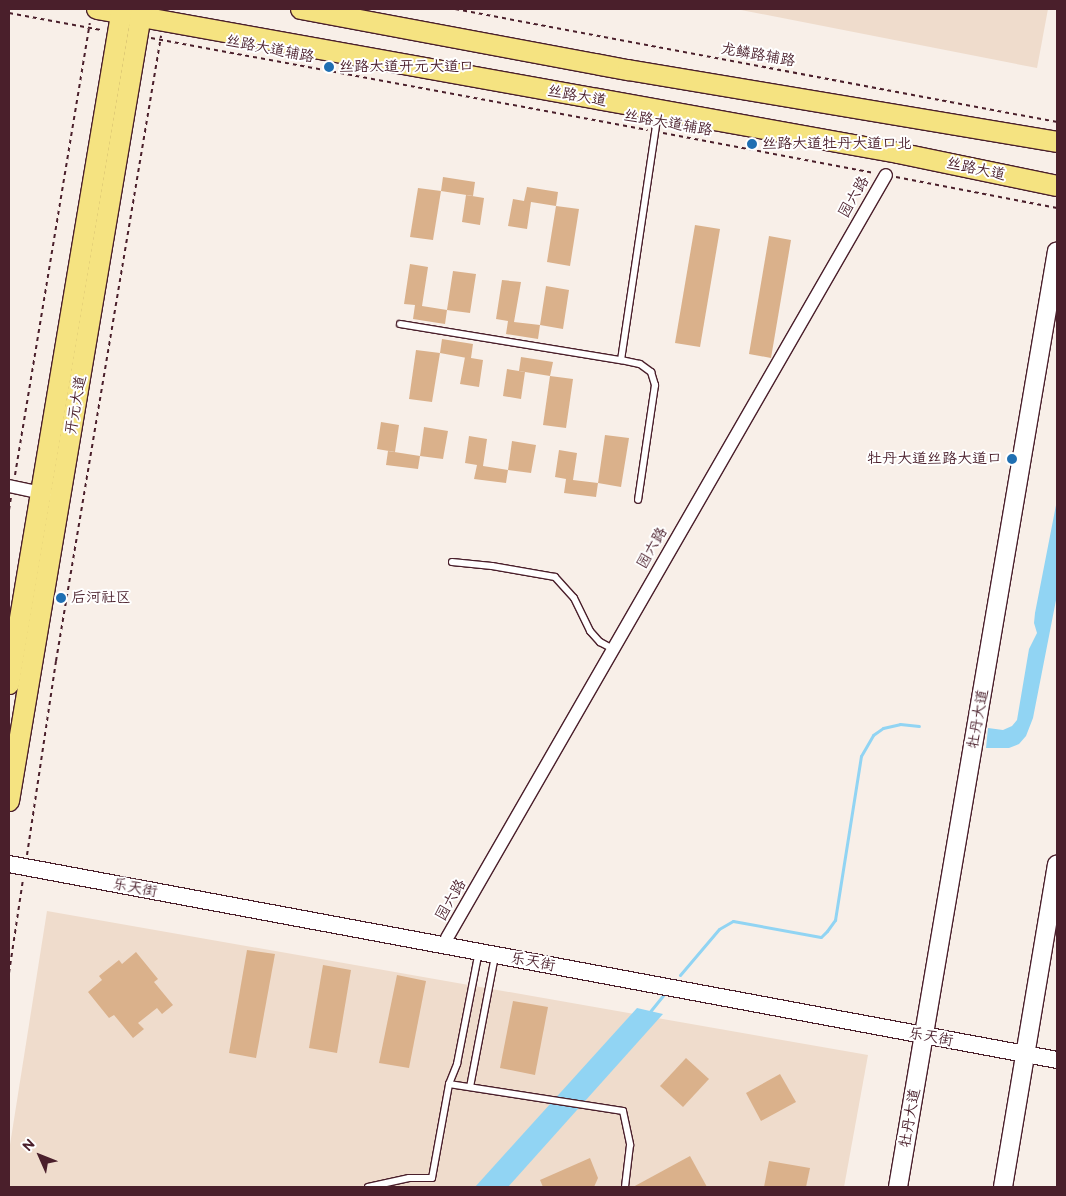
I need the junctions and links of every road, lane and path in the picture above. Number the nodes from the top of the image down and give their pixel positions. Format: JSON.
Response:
{"nodes":[{"id":1,"x":300,"y":9,"type":"edge"},
{"id":2,"x":455,"y":9,"type":"edge"},
{"id":3,"x":9,"y":13,"type":"edge"},
{"id":4,"x":94,"y":13,"type":"edge"},
{"id":5,"x":130,"y":19,"type":"edge"},
{"id":6,"x":90,"y":28,"type":"junction"},
{"id":7,"x":162,"y":30,"type":"junction"},
{"id":8,"x":658,"y":110,"type":"junction"},
{"id":9,"x":1057,"y":122,"type":"edge"},
{"id":10,"x":656,"y":131,"type":"junction"},
{"id":11,"x":1057,"y":142,"type":"edge"},
{"id":12,"x":886,"y":175,"type":"junction"},
{"id":13,"x":1057,"y":186,"type":"edge"},
{"id":14,"x":1057,"y":208,"type":"edge"},
{"id":15,"x":1057,"y":251,"type":"edge"},
{"id":16,"x":400,"y":324,"type":"dead end"},
{"id":17,"x":621,"y":360,"type":"junction"},
{"id":18,"x":11,"y":486,"type":"edge"},
{"id":19,"x":50,"y":495,"type":"junction"},
{"id":20,"x":638,"y":500,"type":"dead end"},
{"id":21,"x":9,"y":510,"type":"edge"},
{"id":22,"x":452,"y":562,"type":"dead end"},
{"id":23,"x":613,"y":649,"type":"junction"},
{"id":24,"x":9,"y":684,"type":"edge"},
{"id":25,"x":9,"y":800,"type":"edge"},
{"id":26,"x":9,"y":857,"type":"edge"},
{"id":27,"x":9,"y":864,"type":"edge"},
{"id":28,"x":26,"y":864,"type":"junction"},
{"id":29,"x":1057,"y":864,"type":"edge"},
{"id":30,"x":447,"y":938,"type":"junction"},
{"id":31,"x":487,"y":950,"type":"junction"},
{"id":32,"x":9,"y":974,"type":"edge"},
{"id":33,"x":925,"y":1031,"type":"junction"},
{"id":34,"x":1026,"y":1050,"type":"junction"},
{"id":35,"x":1057,"y":1051,"type":"edge"},
{"id":36,"x":1057,"y":1060,"type":"edge"},
{"id":37,"x":449,"y":1084,"type":"junction"},
{"id":38,"x":470,"y":1087,"type":"junction"},
{"id":39,"x":368,"y":1187,"type":"edge"},
{"id":40,"x":625,"y":1187,"type":"edge"},
{"id":41,"x":898,"y":1187,"type":"edge"},
{"id":42,"x":1002,"y":1187,"type":"edge"}],
"edges":[{"from":1,"to":11,"type":"main road"},
{"from":2,"to":9,"type":"path","name":"龙鳞路辅路"},
{"from":3,"to":6,"type":"path","name":"丝路大道辅路"},
{"from":4,"to":5,"type":"main road","name":"丝路大道"},
{"from":4,"to":6,"type":"path"},
{"from":5,"to":6,"type":"path","name":"丝路大道辅路"},
{"from":5,"to":7,"type":"main road","name":"丝路大道"},
{"from":5,"to":7,"type":"path","name":"丝路大道辅路"},
{"from":5,"to":19,"type":"main road","name":"开元大道"},
{"from":6,"to":18,"type":"path"},
{"from":7,"to":8,"type":"main road","name":"丝路大道"},
{"from":7,"to":10,"type":"path","name":"丝路大道辅路"},
{"from":7,"to":28,"type":"path"},
{"from":8,"to":10,"type":"lane"},
{"from":8,"to":13,"type":"main road","name":"丝路大道"},
{"from":10,"to":12,"type":"path","name":"丝路大道辅路"},
{"from":10,"to":17,"type":"lane"},
{"from":12,"to":14,"type":"path","name":"丝路大道辅路"},
{"from":12,"to":23,"type":"street","name":"园六路"},
{"from":15,"to":33,"type":"main road","name":"牡丹大道"},
{"from":16,"to":17,"type":"lane"},
{"from":17,"to":20,"type":"lane"},
{"from":18,"to":19,"type":"street"},
{"from":18,"to":21,"type":"path"},
{"from":19,"to":24,"type":"main road","name":"开元大道"},
{"from":19,"to":25,"type":"main road","name":"开元大道"},
{"from":22,"to":23,"type":"lane"},
{"from":23,"to":30,"type":"street","name":"园六路"},
{"from":26,"to":28,"type":"street","name":"乐天街"},
{"from":27,"to":28,"type":"street","name":"乐天街"},
{"from":28,"to":30,"type":"street","name":"乐天街"},
{"from":28,"to":31,"type":"street","name":"乐天街"},
{"from":28,"to":32,"type":"path"},
{"from":29,"to":34,"type":"main road"},
{"from":30,"to":31,"type":"street","name":"乐天街"},
{"from":31,"to":33,"type":"street","name":"乐天街"},
{"from":31,"to":37,"type":"lane"},
{"from":31,"to":38,"type":"lane"},
{"from":33,"to":34,"type":"street","name":"乐天街"},
{"from":33,"to":41,"type":"main road","name":"牡丹大道"},
{"from":34,"to":35,"type":"street","name":"乐天街"},
{"from":34,"to":36,"type":"street","name":"乐天街"},
{"from":34,"to":42,"type":"main road"},
{"from":37,"to":38,"type":"lane"},
{"from":37,"to":39,"type":"lane"},
{"from":38,"to":40,"type":"lane"}]}
